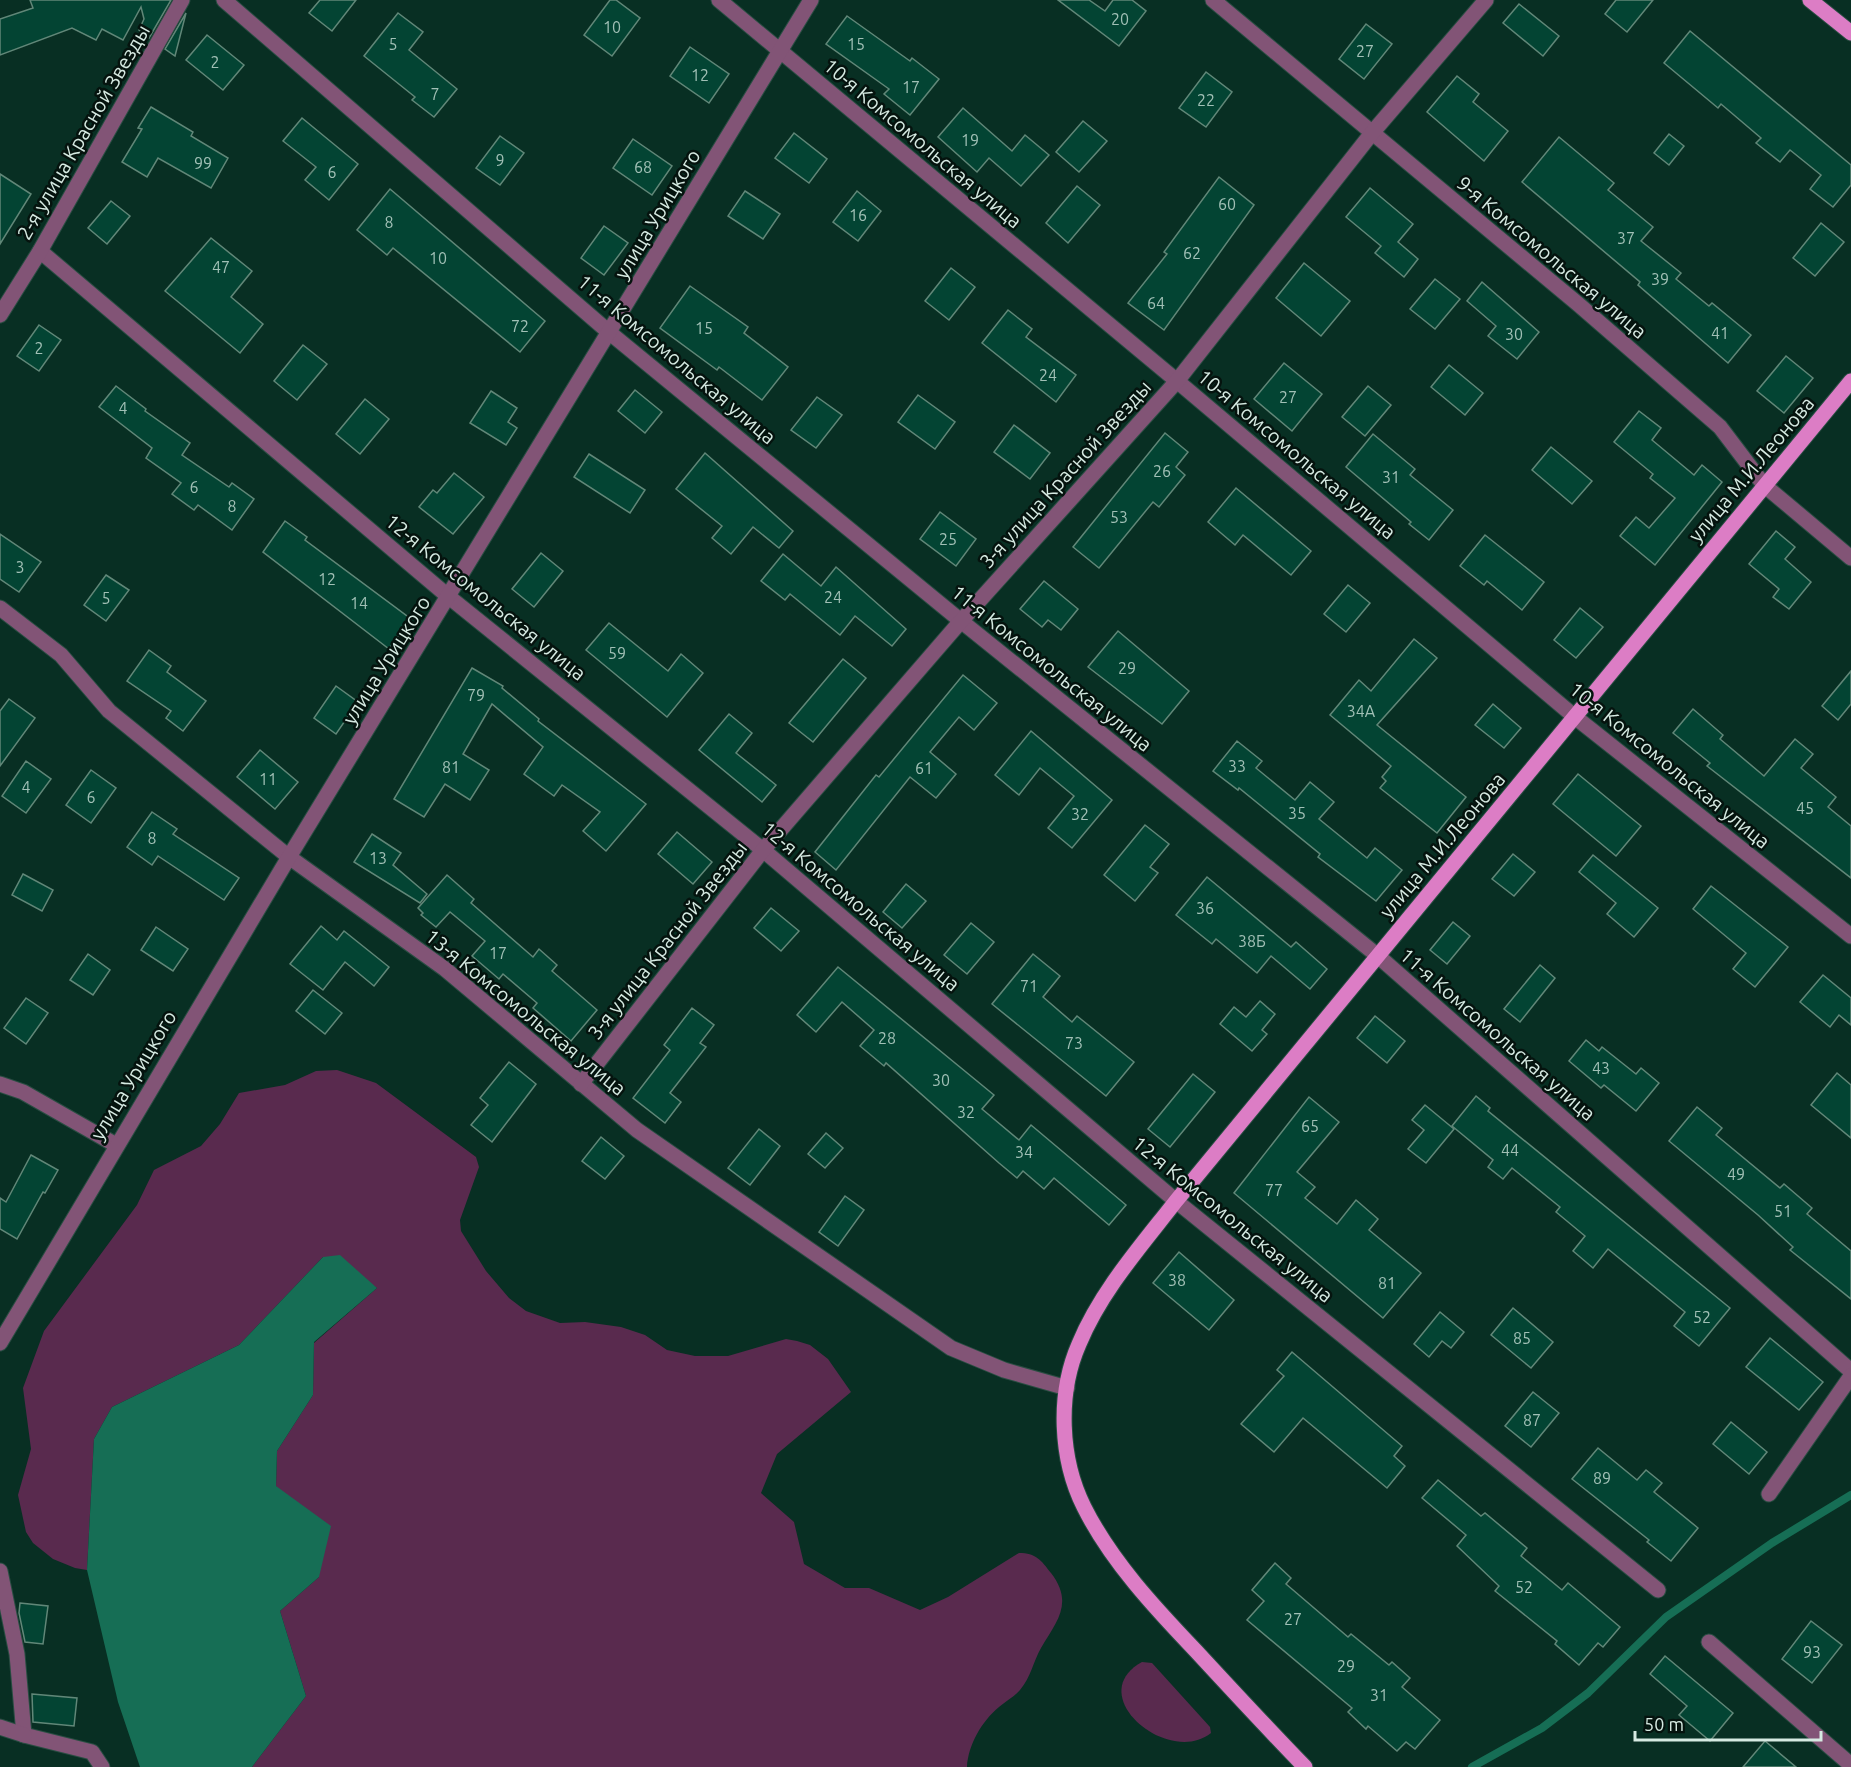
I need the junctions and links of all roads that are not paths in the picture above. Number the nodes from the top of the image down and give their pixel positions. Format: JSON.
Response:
{"nodes":[{"id":1,"x":182,"y":0,"type":"edge"},
{"id":2,"x":224,"y":0,"type":"edge"},
{"id":3,"x":719,"y":0,"type":"edge"},
{"id":4,"x":811,"y":0,"type":"edge"},
{"id":5,"x":1213,"y":0,"type":"edge"},
{"id":6,"x":1486,"y":0,"type":"edge"},
{"id":7,"x":1810,"y":0,"type":"edge"},
{"id":8,"x":1851,"y":33,"type":"edge"},
{"id":9,"x":781,"y":52,"type":"junction"},
{"id":10,"x":1372,"y":133,"type":"junction"},
{"id":11,"x":40,"y":251,"type":"junction"},
{"id":12,"x":0,"y":315,"type":"edge"},
{"id":13,"x":610,"y":333,"type":"junction"},
{"id":14,"x":1178,"y":381,"type":"junction"},
{"id":15,"x":1851,"y":381,"type":"edge"},
{"id":16,"x":1764,"y":485,"type":"junction"},
{"id":17,"x":1851,"y":558,"type":"edge"},
{"id":18,"x":449,"y":597,"type":"junction"},
{"id":19,"x":0,"y":608,"type":"edge"},
{"id":20,"x":961,"y":621,"type":"junction"},
{"id":21,"x":1575,"y":717,"type":"junction"},
{"id":22,"x":763,"y":850,"type":"junction"},
{"id":23,"x":289,"y":857,"type":"junction"},
{"id":24,"x":1851,"y":936,"type":"edge"},
{"id":25,"x":1378,"y":956,"type":"junction"},
{"id":26,"x":0,"y":1084,"type":"edge"},
{"id":27,"x":581,"y":1084,"type":"junction"},
{"id":28,"x":116,"y":1145,"type":"junction"},
{"id":29,"x":1176,"y":1201,"type":"junction"},
{"id":30,"x":0,"y":1343,"type":"edge"},
{"id":31,"x":1851,"y":1371,"type":"edge"},
{"id":32,"x":1851,"y":1376,"type":"edge"},
{"id":33,"x":1067,"y":1388,"type":"junction"},
{"id":34,"x":1768,"y":1494,"type":"dead end"},
{"id":35,"x":0,"y":1571,"type":"edge"},
{"id":36,"x":1658,"y":1590,"type":"dead end"},
{"id":37,"x":1709,"y":1642,"type":"dead end"},
{"id":38,"x":0,"y":1727,"type":"edge"},
{"id":39,"x":24,"y":1735,"type":"junction"},
{"id":40,"x":1851,"y":1765,"type":"edge"},
{"id":41,"x":102,"y":1767,"type":"edge"},
{"id":42,"x":1305,"y":1767,"type":"edge"}],
"edges":[{"from":1,"to":11,"type":"street","name":"2-я улица Красной Звезды"},
{"from":2,"to":13,"type":"street","name":"11-я Комсомольская улица"},
{"from":3,"to":9,"type":"street","name":"10-я Комсомольская улица"},
{"from":4,"to":9,"type":"street","name":"улица Урицкого"},
{"from":5,"to":10,"type":"street","name":"9-я Комсомольская улица"},
{"from":6,"to":10,"type":"street","name":"3-я улица Красной Звезды"},
{"from":7,"to":8,"type":"main road"},
{"from":9,"to":13,"type":"street","name":"улица Урицкого"},
{"from":9,"to":14,"type":"street","name":"10-я Комсомольская улица"},
{"from":10,"to":14,"type":"street","name":"3-я улица Красной Звезды"},
{"from":10,"to":16,"type":"street","name":"9-я Комсомольская улица"},
{"from":11,"to":12,"type":"street","name":"2-я улица Красной Звезды"},
{"from":11,"to":18,"type":"street","name":"12-я Комсомольская улица"},
{"from":13,"to":18,"type":"street","name":"улица Урицкого"},
{"from":13,"to":20,"type":"street","name":"11-я Комсомольская улица"},
{"from":14,"to":20,"type":"street","name":"3-я улица Красной Звезды"},
{"from":14,"to":21,"type":"street","name":"10-я Комсомольская улица"},
{"from":15,"to":16,"type":"main road","name":"улица М.И.Леонова"},
{"from":16,"to":17,"type":"street","name":"9-я Комсомольская улица"},
{"from":16,"to":21,"type":"main road","name":"улица М.И.Леонова"},
{"from":18,"to":22,"type":"street","name":"12-я Комсомольская улица"},
{"from":18,"to":23,"type":"street","name":"улица Урицкого"},
{"from":19,"to":23,"type":"street","name":"13-я Комсомольская улица"},
{"from":20,"to":22,"type":"street","name":"3-я улица Красной Звезды"},
{"from":20,"to":25,"type":"street","name":"11-я Комсомольская улица"},
{"from":21,"to":24,"type":"street","name":"10-я Комсомольская улица"},
{"from":21,"to":25,"type":"main road","name":"улица М.И.Леонова"},
{"from":22,"to":27,"type":"street","name":"3-я улица Красной Звезды"},
{"from":22,"to":29,"type":"street","name":"12-я Комсомольская улица"},
{"from":23,"to":27,"type":"street","name":"13-я Комсомольская улица"},
{"from":23,"to":28,"type":"street","name":"улица Урицкого"},
{"from":25,"to":29,"type":"main road","name":"улица М.И.Леонова"},
{"from":25,"to":31,"type":"street","name":"11-я Комсомольская улица"},
{"from":26,"to":28,"type":"street"},
{"from":27,"to":33,"type":"street","name":"13-я Комсомольская улица"},
{"from":28,"to":30,"type":"street","name":"улица Урицкого"},
{"from":29,"to":33,"type":"main road","name":"улица М.И.Леонова"},
{"from":29,"to":36,"type":"street","name":"12-я Комсомольская улица"},
{"from":32,"to":34,"type":"street"},
{"from":33,"to":42,"type":"main road"},
{"from":35,"to":39,"type":"street"},
{"from":37,"to":40,"type":"street"},
{"from":38,"to":39,"type":"street"},
{"from":39,"to":41,"type":"street"}]}
